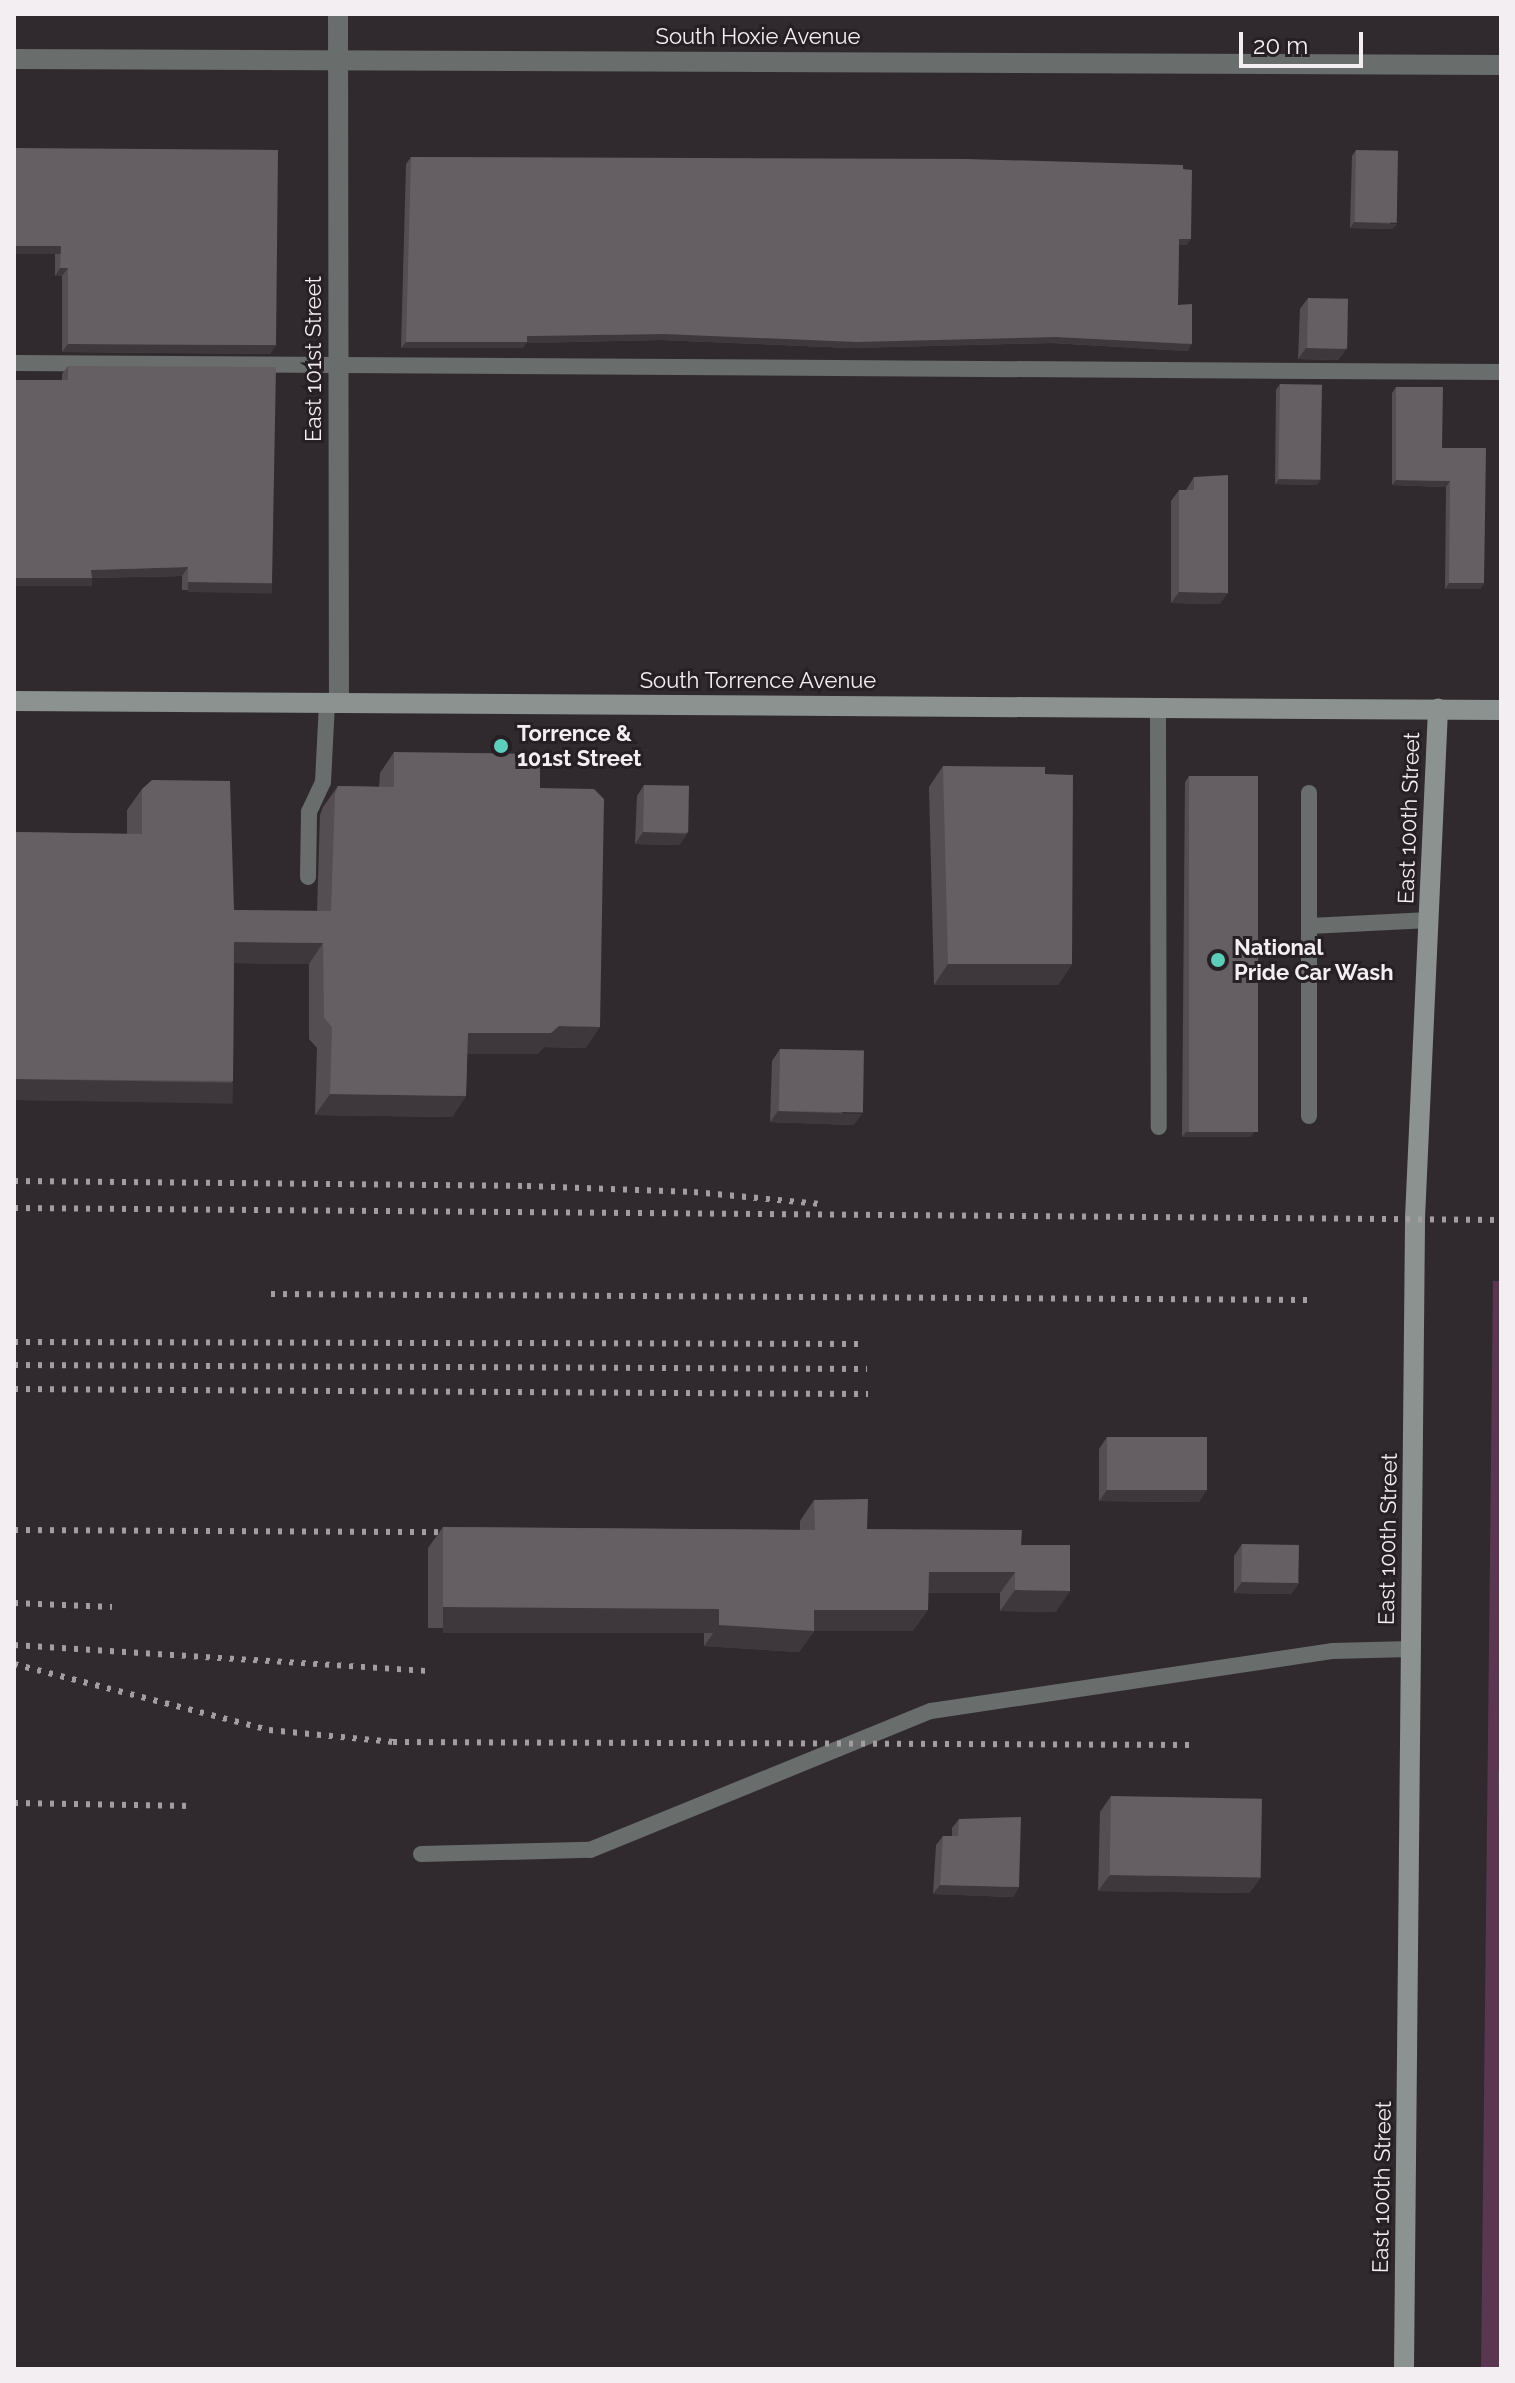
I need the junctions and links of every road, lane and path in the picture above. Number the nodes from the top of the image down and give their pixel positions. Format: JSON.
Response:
{"nodes":[{"id":1,"x":338,"y":14,"type":"edge"},
{"id":2,"x":14,"y":59,"type":"edge"},
{"id":3,"x":338,"y":59,"type":"junction"},
{"id":4,"x":1501,"y":65,"type":"edge"},
{"id":5,"x":14,"y":363,"type":"edge"},
{"id":6,"x":338,"y":365,"type":"junction"},
{"id":7,"x":1501,"y":372,"type":"edge"},
{"id":8,"x":14,"y":701,"type":"edge"},
{"id":9,"x":333,"y":703,"type":"junction"},
{"id":10,"x":1158,"y":707,"type":"junction"},
{"id":11,"x":1438,"y":709,"type":"junction"},
{"id":12,"x":1501,"y":710,"type":"edge"},
{"id":13,"x":1309,"y":793,"type":"dead end"},
{"id":14,"x":308,"y":877,"type":"dead end"},
{"id":15,"x":1429,"y":920,"type":"junction"},
{"id":16,"x":1310,"y":926,"type":"junction"},
{"id":17,"x":1309,"y":1116,"type":"dead end"},
{"id":18,"x":1159,"y":1127,"type":"dead end"},
{"id":19,"x":1411,"y":1649,"type":"junction"},
{"id":20,"x":421,"y":1854,"type":"dead end"},
{"id":21,"x":1404,"y":2369,"type":"edge"}],
"edges":[{"from":1,"to":3,"type":"street","name":"East 101st Street"},
{"from":2,"to":3,"type":"street","name":"South Hoxie Avenue"},
{"from":3,"to":4,"type":"street","name":"South Hoxie Avenue"},
{"from":3,"to":6,"type":"street","name":"East 101st Street"},
{"from":5,"to":6,"type":"lane"},
{"from":6,"to":7,"type":"lane"},
{"from":6,"to":9,"type":"street","name":"East 101st Street"},
{"from":8,"to":9,"type":"main road","name":"South Torrence Avenue"},
{"from":9,"to":10,"type":"main road","name":"South Torrence Avenue"},
{"from":9,"to":14,"type":"lane"},
{"from":10,"to":11,"type":"main road","name":"South Torrence Avenue"},
{"from":10,"to":18,"type":"lane"},
{"from":11,"to":12,"type":"main road","name":"South Torrence Avenue"},
{"from":11,"to":15,"type":"main road","name":"East 100th Street"},
{"from":13,"to":16,"type":"lane"},
{"from":15,"to":16,"type":"lane"},
{"from":15,"to":19,"type":"main road","name":"East 100th Street"},
{"from":16,"to":17,"type":"lane"},
{"from":19,"to":20,"type":"lane"},
{"from":19,"to":21,"type":"main road","name":"East 100th Street"}]}
